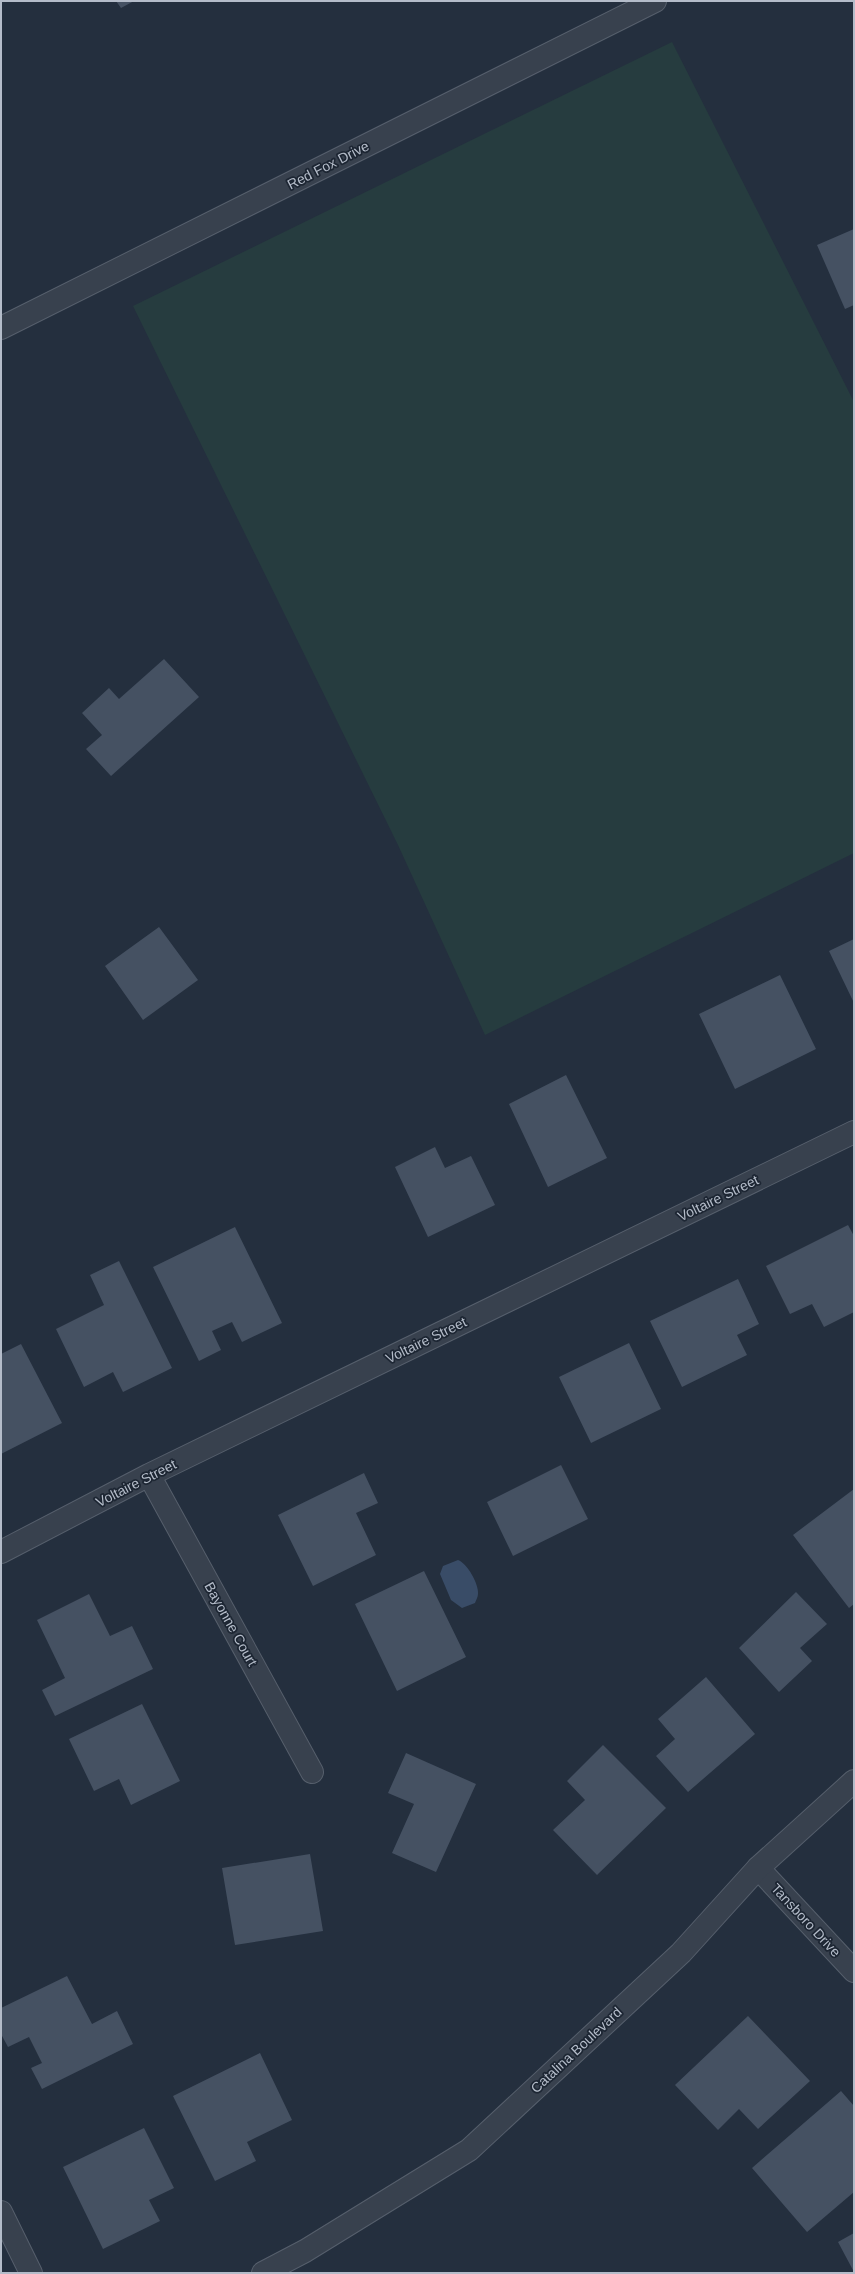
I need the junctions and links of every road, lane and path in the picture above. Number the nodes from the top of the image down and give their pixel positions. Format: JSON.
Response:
{"nodes":[{"id":1,"x":655,"y":1,"type":"edge"},
{"id":2,"x":1,"y":328,"type":"edge"},
{"id":3,"x":854,"y":1132,"type":"edge"},
{"id":4,"x":149,"y":1475,"type":"junction"},
{"id":5,"x":1,"y":1552,"type":"edge"},
{"id":6,"x":312,"y":1772,"type":"dead end"},
{"id":7,"x":854,"y":1781,"type":"edge"},
{"id":8,"x":758,"y":1868,"type":"junction"},
{"id":9,"x":854,"y":1971,"type":"edge"},
{"id":10,"x":1,"y":2212,"type":"edge"},
{"id":11,"x":31,"y":2273,"type":"edge"},
{"id":12,"x":263,"y":2273,"type":"edge"}],
"edges":[{"from":1,"to":2,"type":"street","name":"Red Fox Drive"},
{"from":3,"to":4,"type":"street","name":"Voltaire Street"},
{"from":4,"to":5,"type":"street","name":"Voltaire Street"},
{"from":4,"to":6,"type":"street","name":"Bayonne Court"},
{"from":7,"to":8,"type":"street","name":"Catalina Boulevard"},
{"from":8,"to":9,"type":"street","name":"Tansboro Drive"},
{"from":8,"to":12,"type":"street","name":"Catalina Boulevard"},
{"from":10,"to":11,"type":"street"}]}
